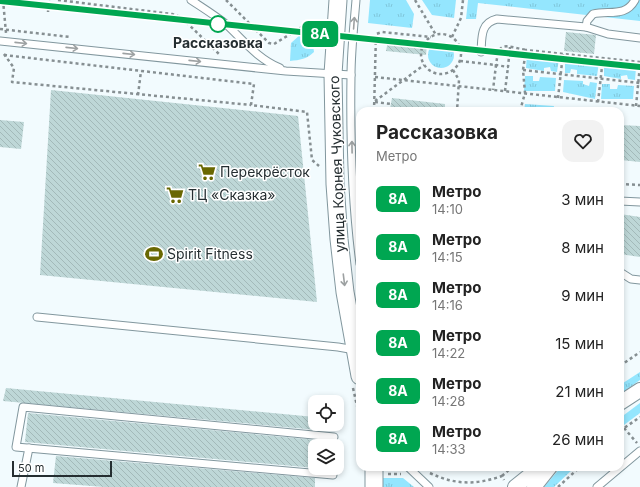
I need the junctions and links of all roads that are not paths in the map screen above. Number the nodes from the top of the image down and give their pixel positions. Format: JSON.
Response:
{"nodes":[{"id":1,"x":191,"y":0,"type":"edge"},
{"id":2,"x":338,"y":0,"type":"edge"},
{"id":3,"x":356,"y":0,"type":"edge"},
{"id":4,"x":635,"y":0,"type":"edge"},
{"id":5,"x":586,"y":27,"type":"junction"},
{"id":6,"x":640,"y":38,"type":"edge"},
{"id":7,"x":3,"y":41,"type":"edge"},
{"id":8,"x":481,"y":52,"type":"dead end"},
{"id":9,"x":286,"y":71,"type":"junction"},
{"id":10,"x":333,"y":74,"type":"junction"},
{"id":11,"x":351,"y":75,"type":"junction"},
{"id":12,"x":624,"y":201,"type":"edge"},
{"id":13,"x":640,"y":202,"type":"edge"},
{"id":14,"x":356,"y":224,"type":"edge"},
{"id":15,"x":624,"y":275,"type":"edge"},
{"id":16,"x":640,"y":280,"type":"edge"},
{"id":17,"x":37,"y":317,"type":"dead end"},
{"id":18,"x":356,"y":345,"type":"edge"},
{"id":19,"x":356,"y":351,"type":"edge"},
{"id":20,"x":640,"y":390,"type":"edge"},
{"id":21,"x":624,"y":400,"type":"edge"},
{"id":22,"x":334,"y":436,"type":"dead end"},
{"id":23,"x":29,"y":448,"type":"junction"},
{"id":24,"x":640,"y":451,"type":"edge"},
{"id":25,"x":624,"y":464,"type":"edge"},
{"id":26,"x":407,"y":471,"type":"edge"},
{"id":27,"x":533,"y":471,"type":"edge"},
{"id":28,"x":547,"y":471,"type":"edge"},
{"id":29,"x":616,"y":471,"type":"edge"},
{"id":30,"x":308,"y":473,"type":"edge"},
{"id":31,"x":510,"y":485,"type":"edge"},
{"id":32,"x":21,"y":487,"type":"edge"},
{"id":33,"x":27,"y":487,"type":"edge"},
{"id":34,"x":429,"y":487,"type":"edge"},
{"id":35,"x":534,"y":487,"type":"edge"},
{"id":36,"x":597,"y":487,"type":"edge"}],
"edges":[{"from":1,"to":9,"type":"lane"},
{"from":2,"to":10,"type":"street","name":"улица Корнея Чуковского"},
{"from":11,"to":3,"type":"lane","one_way":true},
{"from":4,"to":5,"type":"lane"},
{"from":5,"to":6,"type":"lane"},
{"from":5,"to":8,"type":"lane"},
{"from":7,"to":9,"type":"lane","one_way":true},
{"from":9,"to":10,"type":"lane"},
{"from":10,"to":11,"type":"lane"},
{"from":10,"to":18,"type":"street","name":"улица Корнея Чуковского","one_way":true},
{"from":14,"to":11,"type":"lane","one_way":true},
{"from":12,"to":13,"type":"lane"},
{"from":15,"to":16,"type":"lane"},
{"from":17,"to":19,"type":"lane"},
{"from":20,"to":21,"type":"street"},
{"from":22,"to":23,"type":"lane"},
{"from":23,"to":30,"type":"lane"},
{"from":23,"to":32,"type":"lane"},
{"from":24,"to":25,"type":"lane"},
{"from":26,"to":34,"type":"lane"},
{"from":27,"to":31,"type":"street"},
{"from":28,"to":35,"type":"street"},
{"from":29,"to":36,"type":"lane"},
{"from":32,"to":33,"type":"lane"}]}
